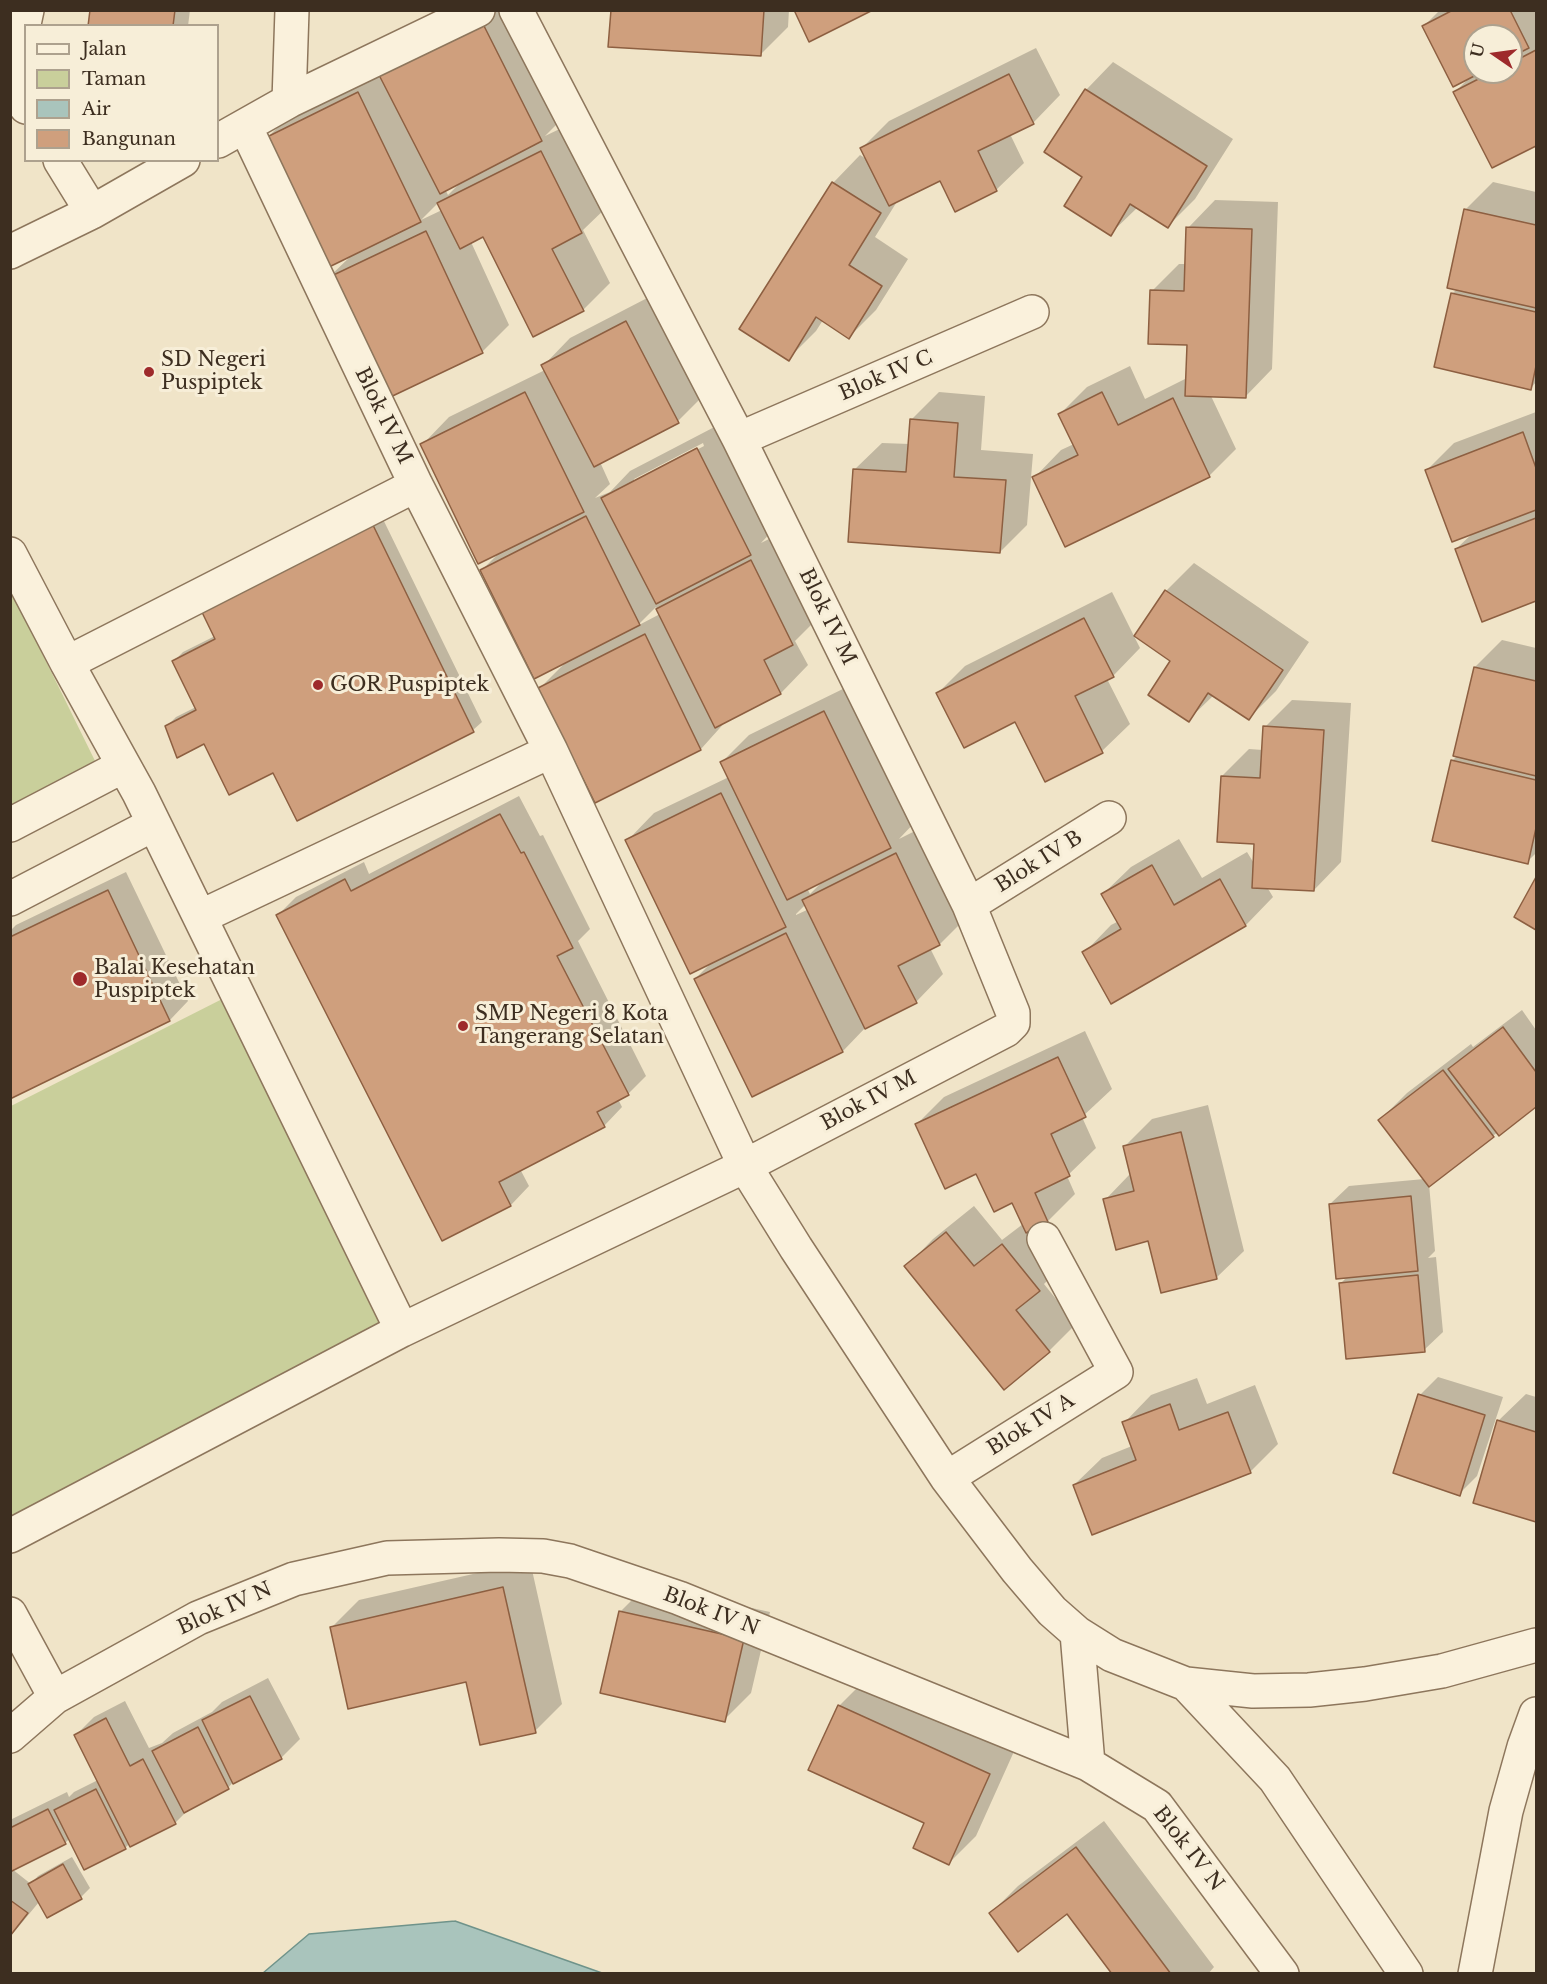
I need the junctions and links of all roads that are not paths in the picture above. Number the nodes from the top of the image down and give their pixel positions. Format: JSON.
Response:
{"nodes":[{"id":1,"x":292,"y":10,"type":"edge"},
{"id":2,"x":478,"y":10,"type":"edge"},
{"id":3,"x":516,"y":10,"type":"edge"},
{"id":4,"x":24,"y":32,"type":"edge"},
{"id":5,"x":16,"y":92,"type":"edge"},
{"id":6,"x":289,"y":100,"type":"junction"},
{"id":7,"x":231,"y":134,"type":"edge"},
{"id":8,"x":61,"y":162,"type":"edge"},
{"id":9,"x":180,"y":162,"type":"edge"},
{"id":10,"x":92,"y":212,"type":"junction"},
{"id":11,"x":10,"y":252,"type":"edge"},
{"id":12,"x":1032,"y":312,"type":"dead end"},
{"id":13,"x":739,"y":439,"type":"junction"},
{"id":14,"x":416,"y":485,"type":"junction"},
{"id":15,"x":10,"y":554,"type":"edge"},
{"id":16,"x":67,"y":663,"type":"junction"},
{"id":17,"x":551,"y":751,"type":"junction"},
{"id":18,"x":123,"y":766,"type":"junction"},
{"id":19,"x":1109,"y":818,"type":"dead end"},
{"id":20,"x":154,"y":824,"type":"junction"},
{"id":21,"x":10,"y":825,"type":"edge"},
{"id":22,"x":10,"y":899,"type":"edge"},
{"id":23,"x":969,"y":905,"type":"junction"},
{"id":24,"x":200,"y":917,"type":"junction"},
{"id":25,"x":745,"y":1166,"type":"junction"},
{"id":26,"x":1044,"y":1239,"type":"dead end"},
{"id":27,"x":402,"y":1330,"type":"junction"},
{"id":28,"x":947,"y":1478,"type":"junction"},
{"id":29,"x":10,"y":1536,"type":"edge"},
{"id":30,"x":10,"y":1614,"type":"edge"},
{"id":31,"x":1077,"y":1633,"type":"junction"},
{"id":32,"x":1536,"y":1645,"type":"edge"},
{"id":33,"x":1186,"y":1684,"type":"junction"},
{"id":34,"x":55,"y":1697,"type":"junction"},
{"id":35,"x":1536,"y":1713,"type":"edge"},
{"id":36,"x":10,"y":1736,"type":"edge"},
{"id":37,"x":1088,"y":1764,"type":"junction"},
{"id":38,"x":1282,"y":1974,"type":"edge"},
{"id":39,"x":1406,"y":1974,"type":"edge"},
{"id":40,"x":1474,"y":1974,"type":"edge"}],
"edges":[{"from":1,"to":6,"type":"street"},
{"from":2,"to":6,"type":"street"},
{"from":3,"to":13,"type":"street","name":"Blok IV M"},
{"from":4,"to":5,"type":"street"},
{"from":6,"to":7,"type":"street"},
{"from":7,"to":14,"type":"street","name":"Blok IV M"},
{"from":8,"to":10,"type":"street"},
{"from":9,"to":10,"type":"street"},
{"from":10,"to":11,"type":"street"},
{"from":12,"to":13,"type":"street","name":"Blok IV C"},
{"from":13,"to":23,"type":"street","name":"Blok IV M"},
{"from":14,"to":16,"type":"street"},
{"from":14,"to":17,"type":"street","name":"Blok IV M"},
{"from":15,"to":16,"type":"street"},
{"from":16,"to":18,"type":"street"},
{"from":17,"to":24,"type":"street"},
{"from":17,"to":25,"type":"street","name":"Blok IV M"},
{"from":18,"to":20,"type":"street"},
{"from":18,"to":21,"type":"street"},
{"from":19,"to":23,"type":"street","name":"Blok IV B"},
{"from":20,"to":22,"type":"street"},
{"from":20,"to":24,"type":"street"},
{"from":23,"to":25,"type":"street","name":"Blok IV M"},
{"from":24,"to":27,"type":"street"},
{"from":25,"to":27,"type":"street"},
{"from":25,"to":28,"type":"street"},
{"from":26,"to":28,"type":"street","name":"Blok IV A"},
{"from":27,"to":29,"type":"street"},
{"from":28,"to":31,"type":"street"},
{"from":30,"to":34,"type":"street"},
{"from":31,"to":33,"type":"street"},
{"from":31,"to":37,"type":"street"},
{"from":32,"to":33,"type":"street"},
{"from":33,"to":39,"type":"street"},
{"from":34,"to":36,"type":"street","name":"Blok IV N"},
{"from":34,"to":37,"type":"street","name":"Blok IV N"},
{"from":35,"to":40,"type":"street"},
{"from":37,"to":38,"type":"street","name":"Blok IV N"}]}
